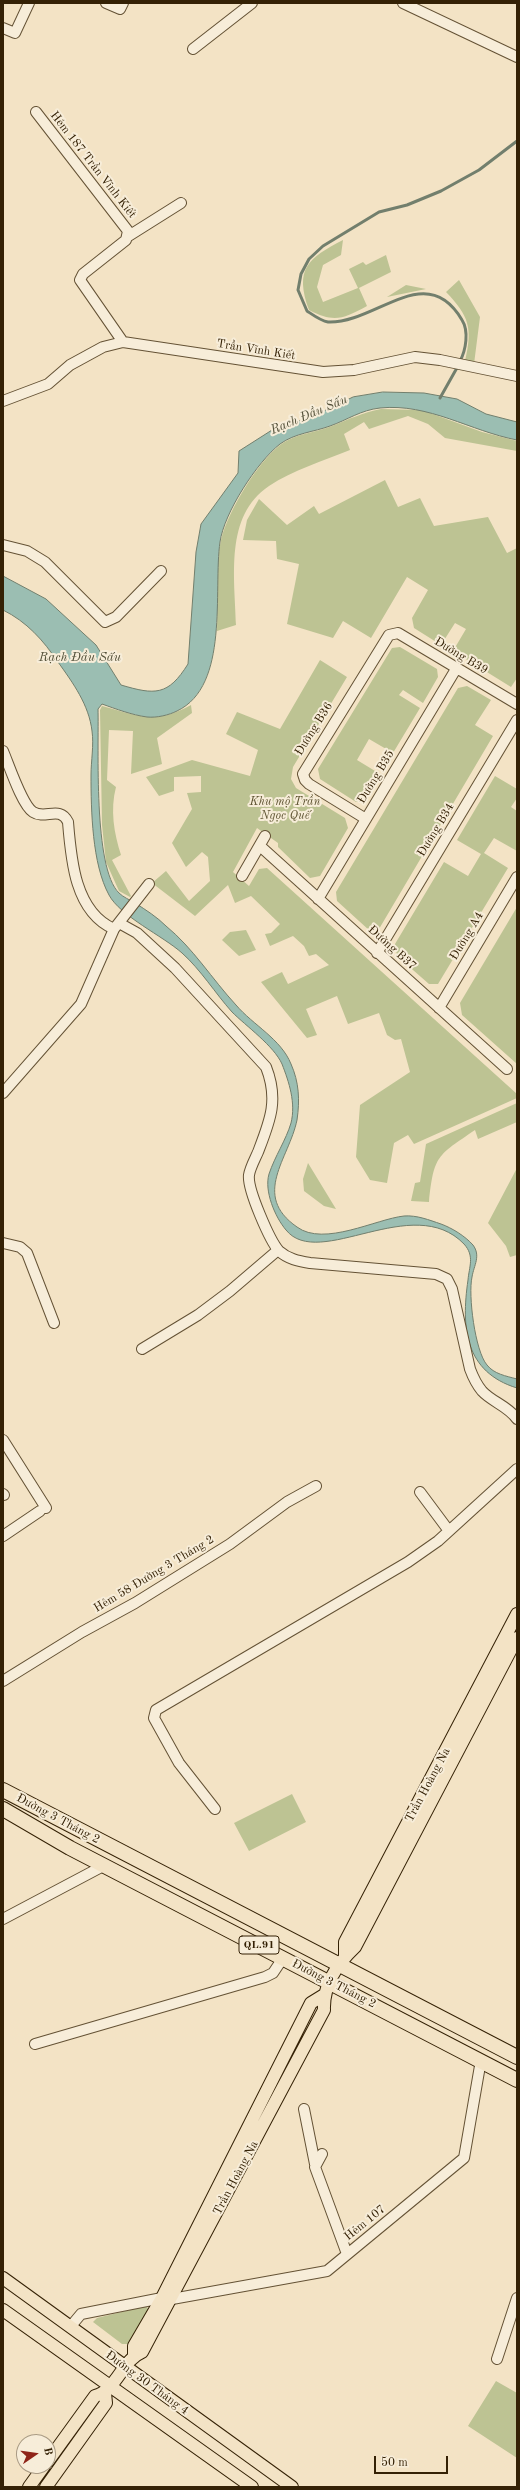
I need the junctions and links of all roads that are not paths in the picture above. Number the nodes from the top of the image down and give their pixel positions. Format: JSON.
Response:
{"nodes":[{"id":1,"x":29,"y":3,"type":"edge"},
{"id":2,"x":106,"y":3,"type":"edge"},
{"id":3,"x":123,"y":3,"type":"edge"},
{"id":4,"x":252,"y":3,"type":"edge"},
{"id":5,"x":403,"y":3,"type":"edge"},
{"id":6,"x":3,"y":28,"type":"edge"},
{"id":7,"x":193,"y":49,"type":"dead end"},
{"id":8,"x":517,"y":57,"type":"edge"},
{"id":9,"x":36,"y":112,"type":"dead end"},
{"id":10,"x":181,"y":203,"type":"dead end"},
{"id":11,"x":127,"y":237,"type":"junction"},
{"id":12,"x":123,"y":342,"type":"junction"},
{"id":13,"x":517,"y":376,"type":"edge"},
{"id":14,"x":3,"y":401,"type":"edge"},
{"id":15,"x":3,"y":545,"type":"edge"},
{"id":16,"x":161,"y":571,"type":"dead end"},
{"id":17,"x":392,"y":634,"type":"joint"},
{"id":18,"x":456,"y":669,"type":"junction"},
{"id":19,"x":517,"y":704,"type":"edge"},
{"id":20,"x":517,"y":720,"type":"edge"},
{"id":21,"x":3,"y":751,"type":"edge"},
{"id":22,"x":366,"y":819,"type":"junction"},
{"id":23,"x":265,"y":836,"type":"dead end"},
{"id":24,"x":260,"y":846,"type":"junction"},
{"id":25,"x":242,"y":876,"type":"dead end"},
{"id":26,"x":517,"y":877,"type":"edge"},
{"id":27,"x":149,"y":884,"type":"dead end"},
{"id":28,"x":318,"y":899,"type":"junction"},
{"id":29,"x":117,"y":925,"type":"junction"},
{"id":30,"x":377,"y":952,"type":"junction"},
{"id":31,"x":438,"y":1008,"type":"junction"},
{"id":32,"x":507,"y":1069,"type":"dead end"},
{"id":33,"x":3,"y":1093,"type":"edge"},
{"id":34,"x":3,"y":1243,"type":"edge"},
{"id":35,"x":278,"y":1250,"type":"junction"},
{"id":36,"x":54,"y":1323,"type":"dead end"},
{"id":37,"x":142,"y":1349,"type":"dead end"},
{"id":38,"x":517,"y":1418,"type":"edge"},
{"id":39,"x":3,"y":1440,"type":"edge"},
{"id":40,"x":517,"y":1469,"type":"edge"},
{"id":41,"x":316,"y":1486,"type":"dead end"},
{"id":42,"x":420,"y":1492,"type":"dead end"},
{"id":43,"x":449,"y":1532,"type":"junction"},
{"id":44,"x":3,"y":1536,"type":"edge"},
{"id":45,"x":517,"y":1614,"type":"edge"},
{"id":46,"x":517,"y":1638,"type":"edge"},
{"id":47,"x":3,"y":1681,"type":"edge"},
{"id":48,"x":3,"y":1790,"type":"edge"},
{"id":49,"x":3,"y":1809,"type":"edge"},
{"id":50,"x":215,"y":1809,"type":"dead end"},
{"id":51,"x":105,"y":1865,"type":"junction"},
{"id":52,"x":3,"y":1919,"type":"edge"},
{"id":53,"x":283,"y":1958,"type":"junction"},
{"id":54,"x":342,"y":1961,"type":"junction"},
{"id":55,"x":330,"y":1982,"type":"junction"},
{"id":56,"x":35,"y":2044,"type":"dead end"},
{"id":57,"x":517,"y":2057,"type":"edge"},
{"id":58,"x":481,"y":2060,"type":"junction"},
{"id":59,"x":517,"y":2080,"type":"edge"},
{"id":60,"x":304,"y":2109,"type":"dead end"},
{"id":61,"x":322,"y":2154,"type":"dead end"},
{"id":62,"x":315,"y":2164,"type":"junction"},
{"id":63,"x":347,"y":2254,"type":"junction"},
{"id":64,"x":3,"y":2278,"type":"edge"},
{"id":65,"x":167,"y":2298,"type":"junction"},
{"id":66,"x":517,"y":2298,"type":"edge"},
{"id":67,"x":3,"y":2310,"type":"edge"},
{"id":68,"x":71,"y":2326,"type":"junction"},
{"id":69,"x":497,"y":2358,"type":"dead end"},
{"id":70,"x":126,"y":2367,"type":"junction"},
{"id":71,"x":108,"y":2389,"type":"junction"},
{"id":72,"x":56,"y":2450,"type":"edge"},
{"id":73,"x":38,"y":2474,"type":"edge"},
{"id":74,"x":29,"y":2487,"type":"edge"},
{"id":75,"x":46,"y":2487,"type":"edge"},
{"id":76,"x":252,"y":2487,"type":"edge"},
{"id":77,"x":292,"y":2487,"type":"edge"}],
"edges":[{"from":1,"to":6,"type":"street"},
{"from":2,"to":3,"type":"street"},
{"from":4,"to":7,"type":"street"},
{"from":5,"to":8,"type":"street"},
{"from":9,"to":11,"type":"street","name":"Hẻm 187 Trần Vĩnh Kiết"},
{"from":10,"to":11,"type":"street"},
{"from":11,"to":12,"type":"street","name":"Hẻm 187 Trần Vĩnh Kiết"},
{"from":12,"to":13,"type":"street","name":"Trần Vĩnh Kiết"},
{"from":12,"to":14,"type":"street","name":"Trần Vĩnh Kiết"},
{"from":15,"to":16,"type":"street"},
{"from":17,"to":18,"type":"street","name":"Đường B39"},
{"from":17,"to":22,"type":"street","name":"Đường B36"},
{"from":18,"to":19,"type":"street","name":"Đường B39"},
{"from":18,"to":22,"type":"street","name":"Đường B35"},
{"from":20,"to":30,"type":"street","name":"Đường B34"},
{"from":21,"to":29,"type":"street"},
{"from":22,"to":28,"type":"street","name":"Đường B35"},
{"from":23,"to":24,"type":"street"},
{"from":24,"to":25,"type":"street"},
{"from":24,"to":28,"type":"street","name":"Đường B37"},
{"from":26,"to":31,"type":"street","name":"Đường A4"},
{"from":27,"to":29,"type":"street"},
{"from":28,"to":30,"type":"street","name":"Đường B37"},
{"from":29,"to":33,"type":"street"},
{"from":29,"to":35,"type":"street"},
{"from":30,"to":31,"type":"street","name":"Đường B37"},
{"from":31,"to":32,"type":"street","name":"Đường B37"},
{"from":34,"to":36,"type":"street"},
{"from":35,"to":37,"type":"street"},
{"from":35,"to":38,"type":"street"},
{"from":39,"to":44,"type":"street"},
{"from":40,"to":43,"type":"street"},
{"from":41,"to":47,"type":"street","name":"Hẻm 58 Đường 3 Tháng 2"},
{"from":42,"to":43,"type":"street"},
{"from":43,"to":50,"type":"street"},
{"from":45,"to":54,"type":"main road","name":"Trần Hoàng Na"},
{"from":46,"to":54,"type":"main road","name":"Trần Hoàng Na"},
{"from":48,"to":54,"type":"highway","name":"Đường 3 Tháng 2","number":"QL.91"},
{"from":49,"to":51,"type":"highway","name":"Đường 3 Tháng 2","number":"QL.91"},
{"from":51,"to":52,"type":"street"},
{"from":51,"to":53,"type":"highway","name":"Đường 3 Tháng 2","number":"QL.91"},
{"from":53,"to":55,"type":"highway","name":"Đường 3 Tháng 2","number":"QL.91"},
{"from":53,"to":56,"type":"street"},
{"from":54,"to":55,"type":"main road","name":"Trần Hoàng Na"},
{"from":54,"to":57,"type":"highway","name":"Đường 3 Tháng 2","number":"QL.91"},
{"from":55,"to":58,"type":"highway","name":"Đường 3 Tháng 2","number":"QL.91"},
{"from":55,"to":65,"type":"main road","name":"Trần Hoàng Na"},
{"from":58,"to":59,"type":"highway","name":"Đường 3 Tháng 2","number":"QL.91"},
{"from":58,"to":63,"type":"street","name":"Hẻm 107"},
{"from":60,"to":62,"type":"street"},
{"from":61,"to":62,"type":"street"},
{"from":62,"to":63,"type":"street"},
{"from":63,"to":65,"type":"street","name":"Hẻm 107"},
{"from":64,"to":68,"type":"main road","name":"Đường 30 Tháng 4"},
{"from":65,"to":68,"type":"street","name":"Hẻm 107"},
{"from":65,"to":70,"type":"main road","name":"Trần Hoàng Na"},
{"from":66,"to":69,"type":"street"},
{"from":67,"to":71,"type":"main road","name":"Đường 30 Tháng 4"},
{"from":68,"to":70,"type":"main road","name":"Đường 30 Tháng 4"},
{"from":70,"to":71,"type":"main road","name":"Trần Hoàng Na"},
{"from":70,"to":77,"type":"main road","name":"Đường 30 Tháng 4"},
{"from":71,"to":72,"type":"main road","name":"Trần Hoàng Na"},
{"from":71,"to":75,"type":"main road","name":"Trần Hoàng Na"},
{"from":71,"to":76,"type":"main road","name":"Đường 30 Tháng 4"},
{"from":73,"to":74,"type":"main road"}]}
